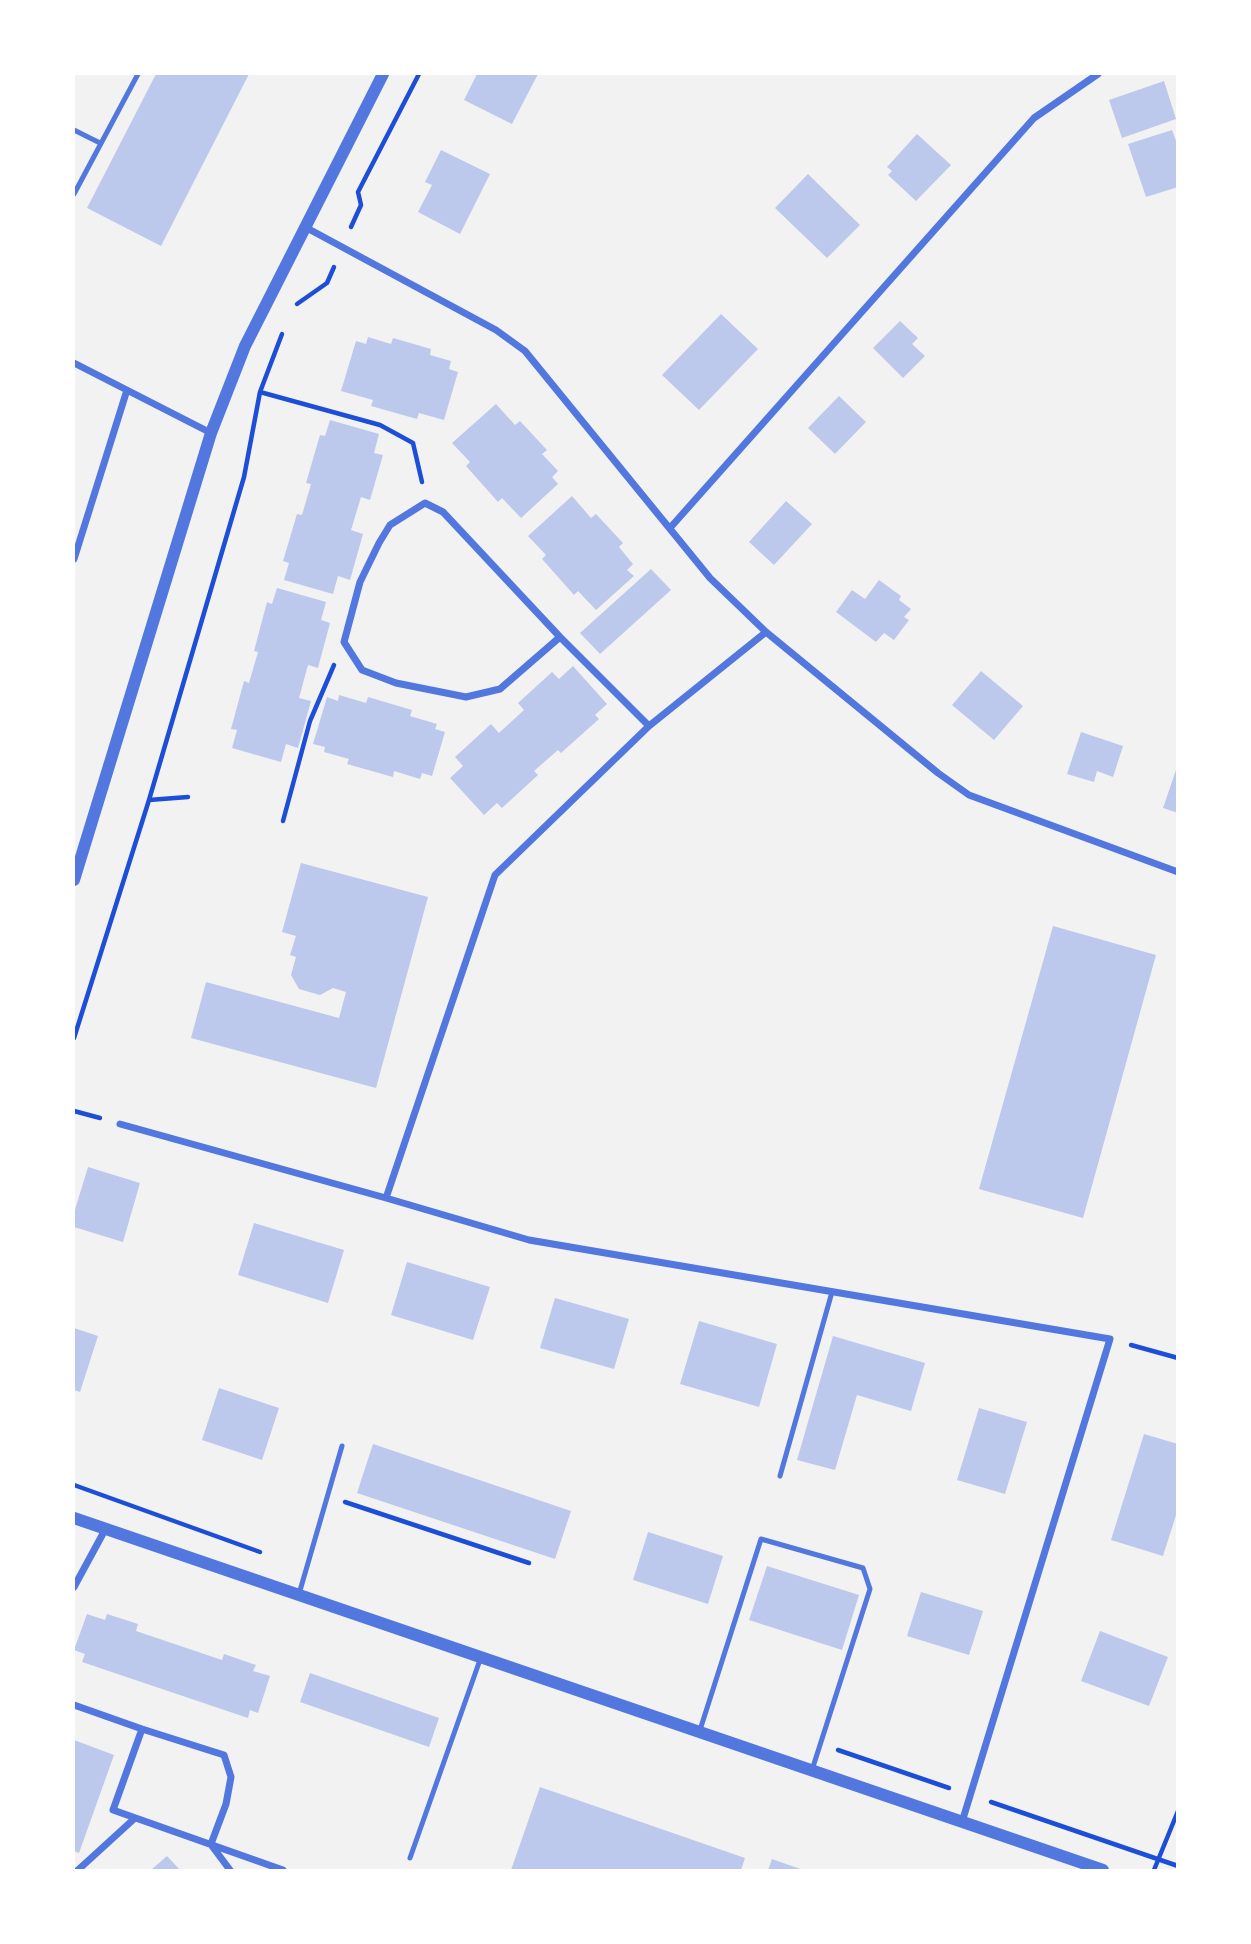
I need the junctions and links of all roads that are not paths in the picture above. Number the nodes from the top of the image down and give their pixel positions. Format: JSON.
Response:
{"nodes":[{"id":1,"x":138,"y":74,"type":"edge"},
{"id":2,"x":383,"y":74,"type":"edge"},
{"id":3,"x":1098,"y":74,"type":"edge"},
{"id":4,"x":74,"y":130,"type":"edge"},
{"id":5,"x":100,"y":143,"type":"junction"},
{"id":6,"x":74,"y":194,"type":"edge"},
{"id":7,"x":305,"y":228,"type":"junction"},
{"id":8,"x":74,"y":363,"type":"edge"},
{"id":9,"x":127,"y":390,"type":"junction"},
{"id":10,"x":211,"y":433,"type":"junction"},
{"id":11,"x":670,"y":527,"type":"junction"},
{"id":12,"x":74,"y":559,"type":"edge"},
{"id":13,"x":766,"y":632,"type":"junction"},
{"id":14,"x":560,"y":637,"type":"junction"},
{"id":15,"x":649,"y":726,"type":"junction"},
{"id":16,"x":1178,"y":873,"type":"edge"},
{"id":17,"x":74,"y":880,"type":"edge"},
{"id":18,"x":120,"y":1124,"type":"dead end"},
{"id":19,"x":386,"y":1198,"type":"junction"},
{"id":20,"x":832,"y":1292,"type":"junction"},
{"id":21,"x":342,"y":1446,"type":"dead end"},
{"id":22,"x":780,"y":1476,"type":"dead end"},
{"id":23,"x":74,"y":1517,"type":"edge"},
{"id":24,"x":106,"y":1528,"type":"junction"},
{"id":25,"x":74,"y":1587,"type":"edge"},
{"id":26,"x":299,"y":1594,"type":"junction"},
{"id":27,"x":481,"y":1657,"type":"junction"},
{"id":28,"x":74,"y":1705,"type":"edge"},
{"id":29,"x":142,"y":1729,"type":"junction"},
{"id":30,"x":700,"y":1732,"type":"junction"},
{"id":31,"x":812,"y":1770,"type":"junction"},
{"id":32,"x":135,"y":1818,"type":"junction"},
{"id":33,"x":962,"y":1822,"type":"junction"},
{"id":34,"x":211,"y":1844,"type":"junction"},
{"id":35,"x":410,"y":1858,"type":"dead end"},
{"id":36,"x":78,"y":1871,"type":"edge"},
{"id":37,"x":230,"y":1871,"type":"edge"},
{"id":38,"x":283,"y":1871,"type":"edge"},
{"id":39,"x":1103,"y":1871,"type":"edge"}],
"edges":[{"from":1,"to":5,"type":"lane"},
{"from":2,"to":7,"type":"street"},
{"from":3,"to":11,"type":"street"},
{"from":4,"to":5,"type":"lane"},
{"from":5,"to":6,"type":"lane"},
{"from":7,"to":10,"type":"street"},
{"from":7,"to":11,"type":"street"},
{"from":8,"to":9,"type":"street"},
{"from":9,"to":10,"type":"street"},
{"from":9,"to":12,"type":"street"},
{"from":10,"to":17,"type":"street"},
{"from":11,"to":13,"type":"street"},
{"from":13,"to":15,"type":"street"},
{"from":13,"to":16,"type":"street"},
{"from":14,"to":14,"type":"street"},
{"from":14,"to":15,"type":"street"},
{"from":15,"to":19,"type":"street"},
{"from":18,"to":19,"type":"street"},
{"from":19,"to":20,"type":"street"},
{"from":20,"to":22,"type":"lane"},
{"from":20,"to":33,"type":"street"},
{"from":21,"to":26,"type":"lane"},
{"from":23,"to":24,"type":"street"},
{"from":24,"to":25,"type":"street"},
{"from":24,"to":26,"type":"street"},
{"from":26,"to":27,"type":"street"},
{"from":27,"to":30,"type":"street"},
{"from":27,"to":35,"type":"lane"},
{"from":28,"to":29,"type":"street"},
{"from":29,"to":32,"type":"street"},
{"from":29,"to":34,"type":"street"},
{"from":30,"to":31,"type":"street"},
{"from":30,"to":31,"type":"lane"},
{"from":31,"to":33,"type":"street"},
{"from":32,"to":34,"type":"street"},
{"from":32,"to":36,"type":"street"},
{"from":33,"to":39,"type":"street"},
{"from":34,"to":37,"type":"street"},
{"from":34,"to":38,"type":"street"}]}
